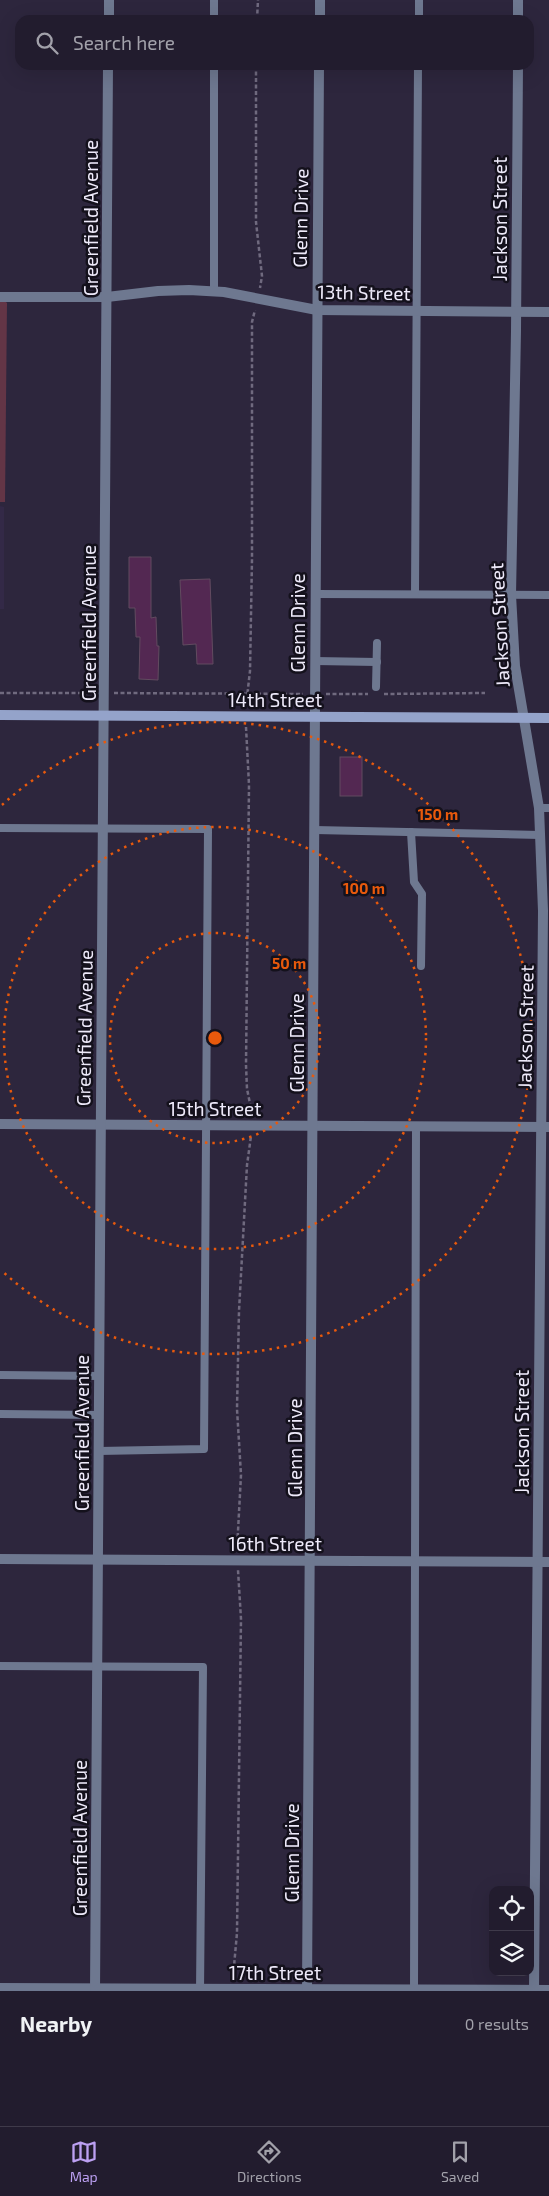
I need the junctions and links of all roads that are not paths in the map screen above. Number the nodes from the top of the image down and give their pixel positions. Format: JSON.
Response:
{"nodes":[{"id":1,"x":109,"y":0,"type":"edge"},
{"id":2,"x":214,"y":0,"type":"edge"},
{"id":3,"x":320,"y":0,"type":"edge"},
{"id":4,"x":419,"y":0,"type":"edge"},
{"id":5,"x":518,"y":0,"type":"edge"},
{"id":6,"x":109,"y":15,"type":"edge"},
{"id":7,"x":214,"y":15,"type":"edge"},
{"id":8,"x":320,"y":15,"type":"edge"},
{"id":9,"x":419,"y":15,"type":"edge"},
{"id":10,"x":518,"y":15,"type":"edge"},
{"id":11,"x":108,"y":70,"type":"edge"},
{"id":12,"x":214,"y":70,"type":"edge"},
{"id":13,"x":319,"y":70,"type":"edge"},
{"id":14,"x":418,"y":70,"type":"edge"},
{"id":15,"x":518,"y":70,"type":"edge"},
{"id":16,"x":214,"y":292,"type":"junction"},
{"id":17,"x":0,"y":297,"type":"edge"},
{"id":18,"x":107,"y":297,"type":"junction"},
{"id":19,"x":317,"y":310,"type":"junction"},
{"id":20,"x":417,"y":311,"type":"junction"},
{"id":21,"x":516,"y":312,"type":"junction"},
{"id":22,"x":549,"y":312,"type":"edge"},
{"id":23,"x":315,"y":594,"type":"junction"},
{"id":24,"x":415,"y":594,"type":"junction"},
{"id":25,"x":511,"y":594,"type":"junction"},
{"id":26,"x":549,"y":595,"type":"edge"},
{"id":27,"x":377,"y":643,"type":"dead end"},
{"id":28,"x":315,"y":661,"type":"junction"},
{"id":29,"x":377,"y":662,"type":"junction"},
{"id":30,"x":374,"y":691,"type":"road end"},
{"id":31,"x":0,"y":715,"type":"edge"},
{"id":32,"x":105,"y":715,"type":"junction"},
{"id":33,"x":314,"y":717,"type":"junction"},
{"id":34,"x":524,"y":718,"type":"junction"},
{"id":35,"x":549,"y":718,"type":"edge"},
{"id":36,"x":544,"y":808,"type":"edge"},
{"id":37,"x":0,"y":828,"type":"edge"},
{"id":38,"x":104,"y":829,"type":"junction"},
{"id":39,"x":315,"y":830,"type":"junction"},
{"id":40,"x":411,"y":832,"type":"junction"},
{"id":41,"x":543,"y":834,"type":"edge"},
{"id":42,"x":421,"y":966,"type":"dead end"},
{"id":43,"x":0,"y":1124,"type":"edge"},
{"id":44,"x":101,"y":1125,"type":"junction"},
{"id":45,"x":206,"y":1125,"type":"junction"},
{"id":46,"x":313,"y":1126,"type":"junction"},
{"id":47,"x":416,"y":1127,"type":"junction"},
{"id":48,"x":545,"y":1127,"type":"edge"},
{"id":49,"x":0,"y":1375,"type":"edge"},
{"id":50,"x":99,"y":1376,"type":"junction"},
{"id":51,"x":0,"y":1414,"type":"edge"},
{"id":52,"x":99,"y":1415,"type":"junction"},
{"id":53,"x":99,"y":1451,"type":"junction"},
{"id":54,"x":0,"y":1559,"type":"edge"},
{"id":55,"x":98,"y":1560,"type":"junction"},
{"id":56,"x":311,"y":1561,"type":"junction"},
{"id":57,"x":415,"y":1561,"type":"junction"},
{"id":58,"x":537,"y":1562,"type":"junction"},
{"id":59,"x":549,"y":1562,"type":"edge"},
{"id":60,"x":0,"y":1666,"type":"edge"},
{"id":61,"x":97,"y":1666,"type":"junction"},
{"id":62,"x":0,"y":1988,"type":"edge"},
{"id":63,"x":95,"y":1990,"type":"edge"},
{"id":64,"x":200,"y":1990,"type":"edge"},
{"id":65,"x":307,"y":1990,"type":"edge"},
{"id":66,"x":414,"y":1990,"type":"edge"},
{"id":67,"x":534,"y":1990,"type":"edge"},
{"id":68,"x":549,"y":1990,"type":"edge"}],
"edges":[{"from":1,"to":6,"type":"street"},
{"from":2,"to":7,"type":"lane"},
{"from":3,"to":8,"type":"street"},
{"from":4,"to":9,"type":"lane"},
{"from":5,"to":10,"type":"street"},
{"from":11,"to":18,"type":"street","name":"Greenfield Avenue"},
{"from":12,"to":16,"type":"lane"},
{"from":13,"to":19,"type":"street","name":"Glenn Drive"},
{"from":14,"to":20,"type":"lane"},
{"from":15,"to":21,"type":"street","name":"Jackson Street"},
{"from":16,"to":18,"type":"street","name":"13th Street"},
{"from":16,"to":19,"type":"street","name":"13th Street"},
{"from":17,"to":18,"type":"street","name":"13th Street"},
{"from":18,"to":32,"type":"street","name":"Greenfield Avenue"},
{"from":19,"to":20,"type":"street","name":"13th Street"},
{"from":19,"to":23,"type":"street","name":"Glenn Drive"},
{"from":20,"to":21,"type":"street","name":"13th Street"},
{"from":20,"to":24,"type":"lane"},
{"from":21,"to":22,"type":"street","name":"13th Street"},
{"from":21,"to":25,"type":"street","name":"Jackson Street"},
{"from":23,"to":24,"type":"lane"},
{"from":23,"to":28,"type":"street","name":"Glenn Drive"},
{"from":24,"to":25,"type":"lane"},
{"from":25,"to":26,"type":"lane"},
{"from":25,"to":34,"type":"street","name":"Jackson Street"},
{"from":27,"to":29,"type":"lane"},
{"from":28,"to":29,"type":"lane"},
{"from":28,"to":33,"type":"street","name":"Glenn Drive"},
{"from":29,"to":30,"type":"lane"},
{"from":31,"to":32,"type":"street","name":"14th Street"},
{"from":32,"to":33,"type":"street","name":"14th Street"},
{"from":32,"to":38,"type":"street","name":"Greenfield Avenue"},
{"from":33,"to":34,"type":"street","name":"14th Street"},
{"from":33,"to":39,"type":"street","name":"Glenn Drive"},
{"from":34,"to":35,"type":"street","name":"14th Street"},
{"from":34,"to":36,"type":"street","name":"Jackson Street"},
{"from":36,"to":41,"type":"street","name":"Jackson Street"},
{"from":37,"to":38,"type":"lane"},
{"from":38,"to":44,"type":"street","name":"Greenfield Avenue"},
{"from":38,"to":45,"type":"lane"},
{"from":39,"to":40,"type":"lane"},
{"from":39,"to":46,"type":"street","name":"Glenn Drive"},
{"from":40,"to":41,"type":"lane"},
{"from":40,"to":42,"type":"lane"},
{"from":41,"to":48,"type":"street","name":"Jackson Street"},
{"from":43,"to":44,"type":"street","name":"15th Street"},
{"from":44,"to":45,"type":"street","name":"15th Street"},
{"from":44,"to":50,"type":"street","name":"Greenfield Avenue"},
{"from":45,"to":46,"type":"street","name":"15th Street"},
{"from":45,"to":53,"type":"lane"},
{"from":46,"to":47,"type":"street","name":"15th Street"},
{"from":46,"to":56,"type":"street","name":"Glenn Drive"},
{"from":47,"to":48,"type":"street","name":"15th Street"},
{"from":47,"to":57,"type":"lane"},
{"from":48,"to":58,"type":"street","name":"Jackson Street"},
{"from":49,"to":50,"type":"lane"},
{"from":50,"to":52,"type":"street","name":"Greenfield Avenue"},
{"from":51,"to":52,"type":"lane"},
{"from":52,"to":53,"type":"street","name":"Greenfield Avenue"},
{"from":53,"to":55,"type":"street","name":"Greenfield Avenue"},
{"from":54,"to":55,"type":"street","name":"16th Street"},
{"from":55,"to":56,"type":"street","name":"16th Street"},
{"from":55,"to":61,"type":"street","name":"Greenfield Avenue"},
{"from":56,"to":57,"type":"street","name":"16th Street"},
{"from":56,"to":65,"type":"street","name":"Glenn Drive"},
{"from":57,"to":58,"type":"street","name":"16th Street"},
{"from":57,"to":66,"type":"lane"},
{"from":58,"to":59,"type":"street","name":"16th Street"},
{"from":58,"to":67,"type":"street","name":"Jackson Street"},
{"from":60,"to":61,"type":"lane"},
{"from":61,"to":63,"type":"street","name":"Greenfield Avenue"},
{"from":61,"to":64,"type":"lane"},
{"from":62,"to":63,"type":"street","name":"17th Street"},
{"from":63,"to":64,"type":"street","name":"17th Street"},
{"from":64,"to":65,"type":"street","name":"17th Street"},
{"from":65,"to":66,"type":"street","name":"17th Street"},
{"from":66,"to":67,"type":"street","name":"17th Street"},
{"from":67,"to":68,"type":"street","name":"17th Street"}]}
